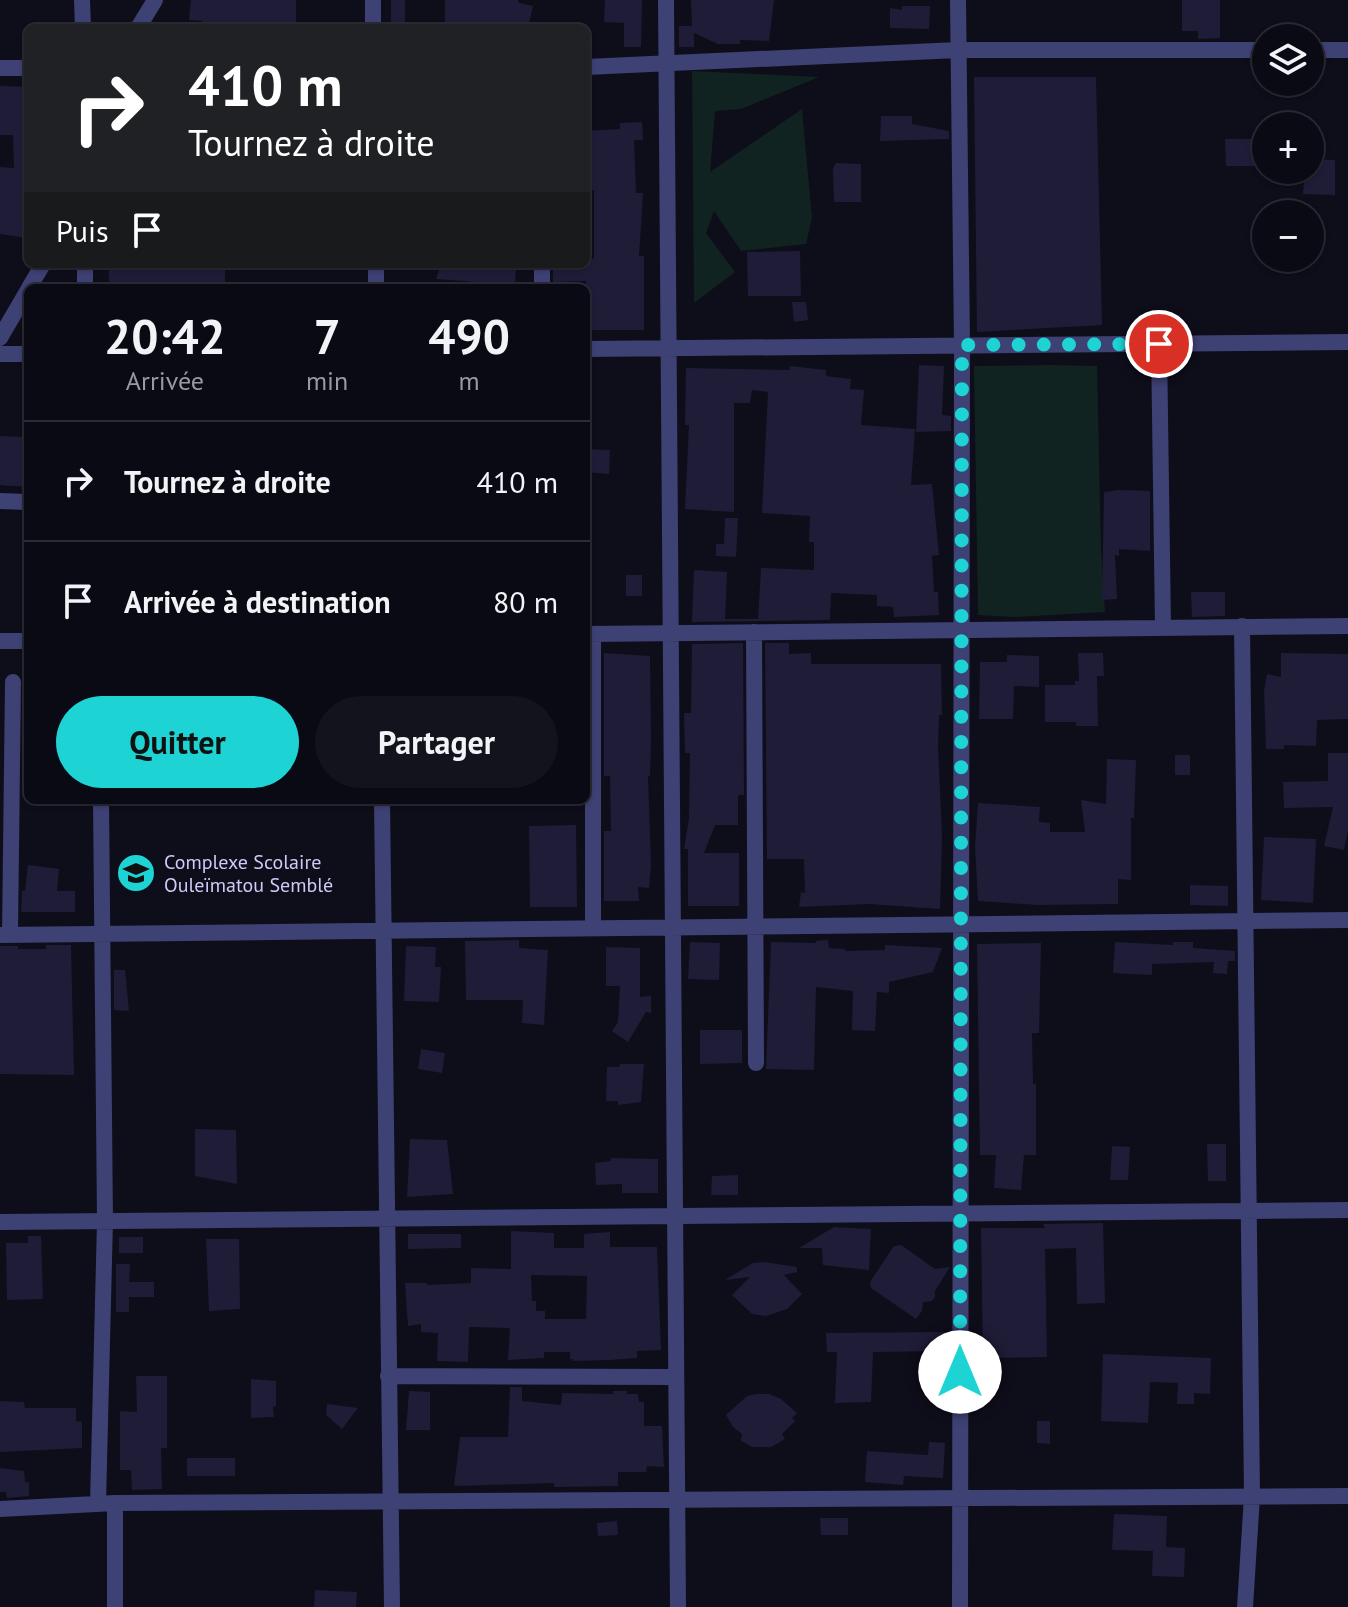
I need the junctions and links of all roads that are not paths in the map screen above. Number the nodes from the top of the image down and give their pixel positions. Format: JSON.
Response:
{"nodes":[{"id":1,"x":82,"y":0,"type":"edge"},
{"id":2,"x":155,"y":0,"type":"edge"},
{"id":3,"x":373,"y":0,"type":"edge"},
{"id":4,"x":666,"y":0,"type":"edge"},
{"id":5,"x":958,"y":0,"type":"edge"},
{"id":6,"x":83,"y":24,"type":"edge"},
{"id":7,"x":140,"y":24,"type":"edge"},
{"id":8,"x":373,"y":24,"type":"edge"},
{"id":9,"x":958,"y":50,"type":"junction"},
{"id":10,"x":1252,"y":50,"type":"edge"},
{"id":11,"x":1324,"y":50,"type":"edge"},
{"id":12,"x":1348,"y":50,"type":"edge"},
{"id":13,"x":666,"y":64,"type":"junction"},
{"id":14,"x":590,"y":67,"type":"edge"},
{"id":15,"x":0,"y":68,"type":"edge"},
{"id":16,"x":24,"y":68,"type":"edge"},
{"id":17,"x":24,"y":297,"type":"edge"},
{"id":18,"x":0,"y":338,"type":"edge"},
{"id":19,"x":1348,"y":342,"type":"edge"},
{"id":20,"x":1159,"y":344,"type":"junction"},
{"id":21,"x":962,"y":345,"type":"junction"},
{"id":22,"x":668,"y":348,"type":"junction"},
{"id":23,"x":590,"y":349,"type":"edge"},
{"id":24,"x":0,"y":354,"type":"edge"},
{"id":25,"x":24,"y":354,"type":"edge"},
{"id":26,"x":0,"y":501,"type":"edge"},
{"id":27,"x":24,"y":502,"type":"edge"},
{"id":28,"x":1242,"y":626,"type":"junction"},
{"id":29,"x":1348,"y":626,"type":"edge"},
{"id":30,"x":1163,"y":627,"type":"junction"},
{"id":31,"x":961,"y":630,"type":"junction"},
{"id":32,"x":754,"y":632,"type":"junction"},
{"id":33,"x":670,"y":633,"type":"junction"},
{"id":34,"x":590,"y":634,"type":"edge"},
{"id":35,"x":0,"y":641,"type":"edge"},
{"id":36,"x":24,"y":641,"type":"edge"},
{"id":37,"x":13,"y":682,"type":"dead end"},
{"id":38,"x":101,"y":804,"type":"edge"},
{"id":39,"x":382,"y":804,"type":"edge"},
{"id":40,"x":1348,"y":920,"type":"edge"},
{"id":41,"x":1245,"y":921,"type":"junction"},
{"id":42,"x":961,"y":924,"type":"junction"},
{"id":43,"x":756,"y":926,"type":"junction"},
{"id":44,"x":673,"y":927,"type":"junction"},
{"id":45,"x":593,"y":928,"type":"junction"},
{"id":46,"x":383,"y":930,"type":"junction"},
{"id":47,"x":101,"y":933,"type":"junction"},
{"id":48,"x":5,"y":934,"type":"edge"},
{"id":49,"x":756,"y":1063,"type":"dead end"},
{"id":50,"x":1348,"y":1210,"type":"edge"},
{"id":51,"x":1248,"y":1211,"type":"junction"},
{"id":52,"x":960,"y":1213,"type":"junction"},
{"id":53,"x":675,"y":1216,"type":"junction"},
{"id":54,"x":386,"y":1219,"type":"junction"},
{"id":55,"x":105,"y":1221,"type":"junction"},
{"id":56,"x":0,"y":1222,"type":"edge"},
{"id":57,"x":388,"y":1376,"type":"junction"},
{"id":58,"x":676,"y":1377,"type":"junction"},
{"id":59,"x":1252,"y":1496,"type":"junction"},
{"id":60,"x":1348,"y":1496,"type":"edge"},
{"id":61,"x":960,"y":1499,"type":"junction"},
{"id":62,"x":677,"y":1501,"type":"junction"},
{"id":63,"x":389,"y":1502,"type":"junction"},
{"id":64,"x":106,"y":1503,"type":"junction"},
{"id":65,"x":0,"y":1509,"type":"edge"},
{"id":66,"x":115,"y":1607,"type":"edge"},
{"id":67,"x":392,"y":1607,"type":"edge"},
{"id":68,"x":678,"y":1607,"type":"edge"},
{"id":69,"x":960,"y":1607,"type":"edge"},
{"id":70,"x":1245,"y":1607,"type":"edge"}],
"edges":[{"from":1,"to":6,"type":"street"},
{"from":2,"to":7,"type":"street"},
{"from":3,"to":8,"type":"street"},
{"from":4,"to":13,"type":"street"},
{"from":5,"to":9,"type":"street"},
{"from":9,"to":10,"type":"street"},
{"from":9,"to":13,"type":"street"},
{"from":9,"to":21,"type":"street"},
{"from":11,"to":12,"type":"street"},
{"from":13,"to":14,"type":"street"},
{"from":13,"to":22,"type":"street"},
{"from":15,"to":16,"type":"street"},
{"from":17,"to":18,"type":"street"},
{"from":19,"to":20,"type":"street"},
{"from":20,"to":21,"type":"street"},
{"from":20,"to":30,"type":"street"},
{"from":21,"to":22,"type":"street"},
{"from":21,"to":31,"type":"street"},
{"from":22,"to":23,"type":"street"},
{"from":22,"to":33,"type":"street"},
{"from":24,"to":25,"type":"street"},
{"from":26,"to":27,"type":"street"},
{"from":28,"to":29,"type":"street"},
{"from":28,"to":30,"type":"street"},
{"from":28,"to":41,"type":"street"},
{"from":30,"to":31,"type":"street"},
{"from":31,"to":32,"type":"street"},
{"from":31,"to":42,"type":"street"},
{"from":32,"to":33,"type":"street"},
{"from":32,"to":43,"type":"street"},
{"from":33,"to":34,"type":"street"},
{"from":33,"to":44,"type":"street"},
{"from":34,"to":45,"type":"street"},
{"from":35,"to":36,"type":"street"},
{"from":37,"to":48,"type":"street"},
{"from":38,"to":47,"type":"street"},
{"from":39,"to":46,"type":"street"},
{"from":40,"to":41,"type":"street"},
{"from":41,"to":42,"type":"street"},
{"from":41,"to":51,"type":"street"},
{"from":42,"to":43,"type":"street"},
{"from":42,"to":52,"type":"street"},
{"from":43,"to":44,"type":"street"},
{"from":43,"to":49,"type":"street"},
{"from":44,"to":45,"type":"street"},
{"from":44,"to":53,"type":"street"},
{"from":45,"to":46,"type":"street"},
{"from":46,"to":47,"type":"street"},
{"from":46,"to":54,"type":"street"},
{"from":47,"to":48,"type":"street"},
{"from":47,"to":55,"type":"street"},
{"from":50,"to":51,"type":"street"},
{"from":51,"to":52,"type":"street"},
{"from":51,"to":59,"type":"street"},
{"from":52,"to":53,"type":"street"},
{"from":52,"to":61,"type":"street"},
{"from":53,"to":54,"type":"street"},
{"from":53,"to":58,"type":"street"},
{"from":54,"to":55,"type":"street"},
{"from":54,"to":57,"type":"street"},
{"from":55,"to":56,"type":"street"},
{"from":55,"to":64,"type":"street"},
{"from":57,"to":58,"type":"street"},
{"from":57,"to":63,"type":"street"},
{"from":58,"to":62,"type":"street"},
{"from":59,"to":60,"type":"street"},
{"from":59,"to":61,"type":"street"},
{"from":59,"to":70,"type":"street"},
{"from":61,"to":62,"type":"street"},
{"from":61,"to":69,"type":"street"},
{"from":62,"to":63,"type":"street"},
{"from":62,"to":68,"type":"street"},
{"from":63,"to":64,"type":"street"},
{"from":63,"to":67,"type":"street"},
{"from":64,"to":65,"type":"street"},
{"from":64,"to":66,"type":"street"}]}
